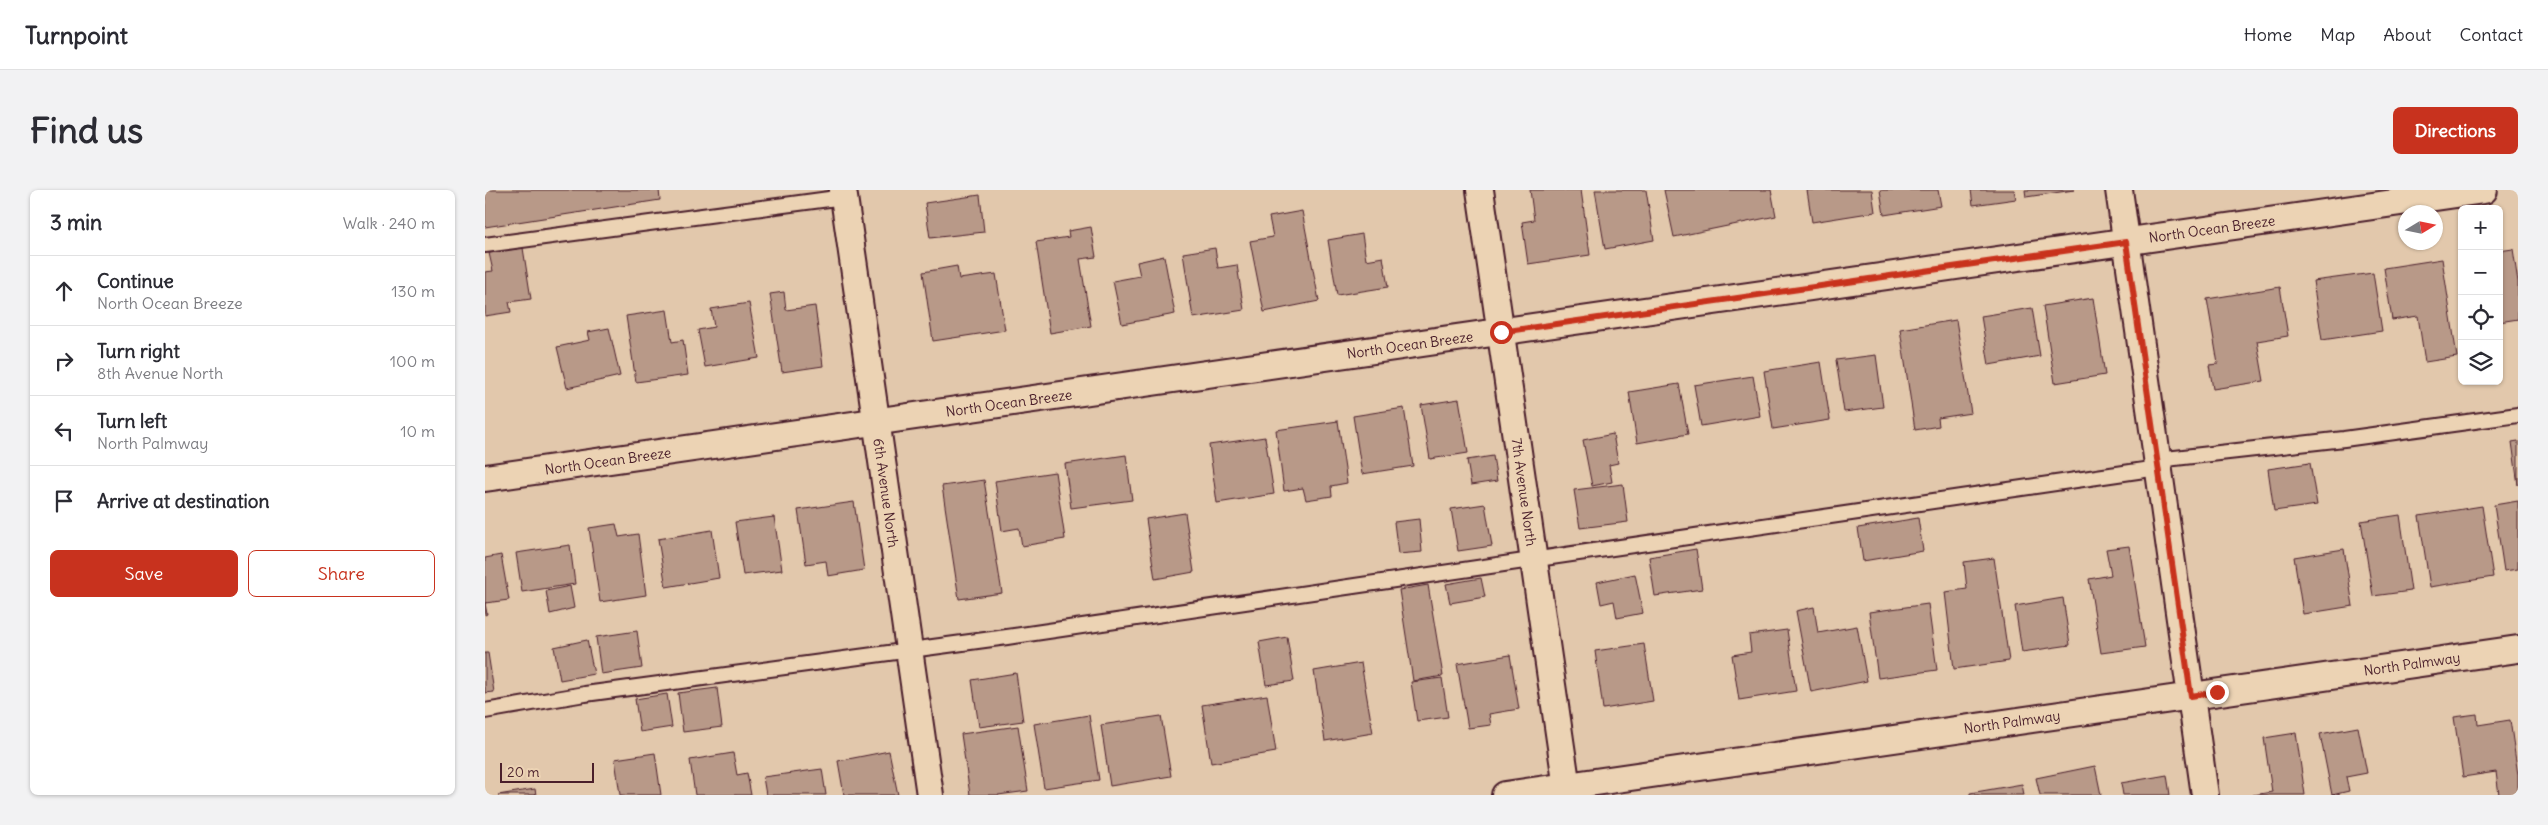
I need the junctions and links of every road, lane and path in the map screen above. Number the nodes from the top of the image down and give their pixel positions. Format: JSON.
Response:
{"nodes":[{"id":1,"x":1480,"y":190,"type":"edge"},
{"id":2,"x":2119,"y":190,"type":"edge"},
{"id":3,"x":2484,"y":190,"type":"edge"},
{"id":4,"x":844,"y":193,"type":"edge"},
{"id":5,"x":2126,"y":242,"type":"junction"},
{"id":6,"x":485,"y":245,"type":"edge"},
{"id":7,"x":1501,"y":332,"type":"junction"},
{"id":8,"x":2518,"y":415,"type":"edge"},
{"id":9,"x":876,"y":422,"type":"junction"},
{"id":10,"x":2158,"y":464,"type":"junction"},
{"id":11,"x":485,"y":478,"type":"edge"},
{"id":12,"x":1534,"y":560,"type":"junction"},
{"id":13,"x":2518,"y":649,"type":"edge"},
{"id":14,"x":908,"y":650,"type":"junction"},
{"id":15,"x":2191,"y":696,"type":"junction"},
{"id":16,"x":485,"y":710,"type":"edge"},
{"id":17,"x":1567,"y":791,"type":"edge"},
{"id":18,"x":930,"y":795,"type":"edge"},
{"id":19,"x":1505,"y":795,"type":"edge"},
{"id":20,"x":2205,"y":795,"type":"edge"}],
"edges":[{"from":1,"to":7,"type":"street","name":"7th Avenue North"},
{"from":2,"to":5,"type":"street"},
{"from":3,"to":5,"type":"street","name":"North Ocean Breeze"},
{"from":4,"to":6,"type":"lane"},
{"from":4,"to":9,"type":"street","name":"6th Avenue North"},
{"from":5,"to":7,"type":"street","name":"North Ocean Breeze"},
{"from":5,"to":10,"type":"street"},
{"from":7,"to":9,"type":"street","name":"North Ocean Breeze"},
{"from":7,"to":12,"type":"street","name":"7th Avenue North"},
{"from":8,"to":10,"type":"lane"},
{"from":9,"to":11,"type":"street","name":"North Ocean Breeze"},
{"from":9,"to":14,"type":"street","name":"6th Avenue North"},
{"from":10,"to":12,"type":"lane"},
{"from":10,"to":15,"type":"street"},
{"from":12,"to":14,"type":"lane"},
{"from":12,"to":17,"type":"street","name":"7th Avenue North"},
{"from":13,"to":15,"type":"street","name":"North Palmway"},
{"from":14,"to":16,"type":"lane"},
{"from":14,"to":18,"type":"street","name":"6th Avenue North"},
{"from":15,"to":17,"type":"street","name":"North Palmway"},
{"from":15,"to":20,"type":"street"},
{"from":17,"to":19,"type":"street","name":"North Palmway"}]}
